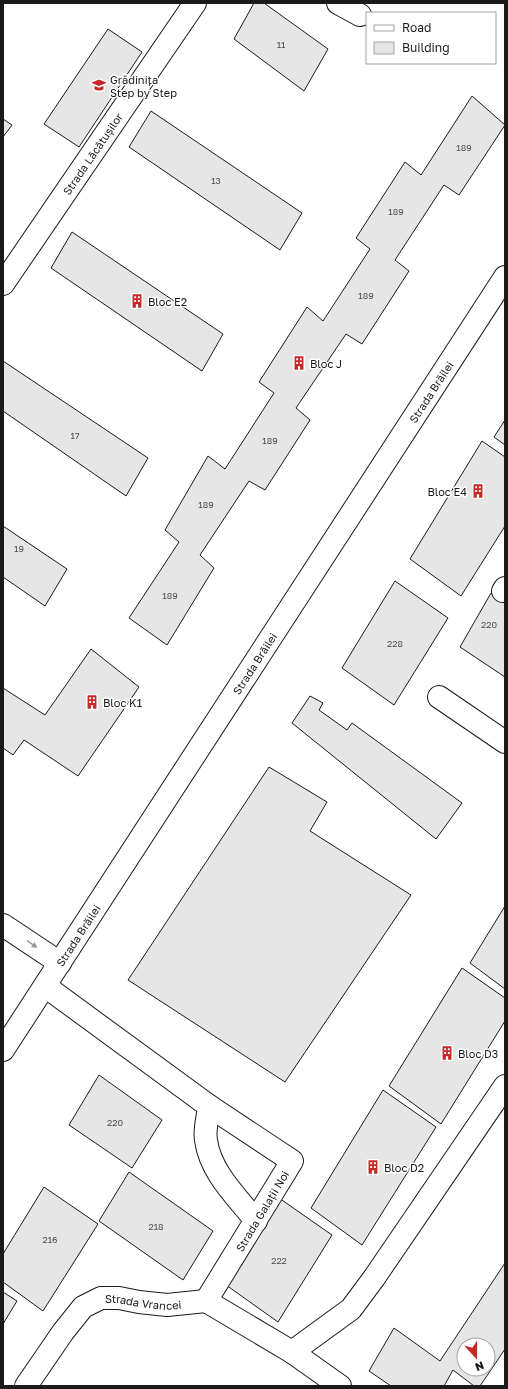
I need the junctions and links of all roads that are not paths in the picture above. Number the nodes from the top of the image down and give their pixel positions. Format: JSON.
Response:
{"nodes":[{"id":1,"x":195,"y":3,"type":"edge"},
{"id":2,"x":338,"y":3,"type":"edge"},
{"id":3,"x":360,"y":15,"type":"dead end"},
{"id":4,"x":505,"y":277,"type":"edge"},
{"id":5,"x":3,"y":284,"type":"edge"},
{"id":6,"x":439,"y":697,"type":"dead end"},
{"id":7,"x":505,"y":742,"type":"edge"},
{"id":8,"x":3,"y":925,"type":"edge"},
{"id":9,"x":60,"y":963,"type":"junction"},
{"id":10,"x":45,"y":986,"type":"junction"},
{"id":11,"x":3,"y":1050,"type":"edge"},
{"id":12,"x":505,"y":1086,"type":"edge"},
{"id":13,"x":209,"y":1106,"type":"junction"},
{"id":14,"x":256,"y":1221,"type":"junction"},
{"id":15,"x":206,"y":1301,"type":"junction"},
{"id":16,"x":292,"y":1352,"type":"junction"},
{"id":17,"x":26,"y":1386,"type":"edge"},
{"id":18,"x":340,"y":1386,"type":"edge"}],
"edges":[{"from":1,"to":5,"type":"street","name":"Strada Lăcătușilor"},
{"from":2,"to":3,"type":"street"},
{"from":4,"to":9,"type":"street","name":"Strada Brăilei"},
{"from":6,"to":7,"type":"street"},
{"from":8,"to":9,"type":"street","one_way":true},
{"from":9,"to":10,"type":"street","name":"Strada Brăilei"},
{"from":10,"to":11,"type":"street","name":"Strada Brăilei"},
{"from":10,"to":13,"type":"street","name":"Strada Galații Noi"},
{"from":12,"to":16,"type":"street"},
{"from":13,"to":14,"type":"street"},
{"from":13,"to":14,"type":"street","name":"Strada Galații Noi"},
{"from":14,"to":15,"type":"street","name":"Strada Galații Noi"},
{"from":15,"to":16,"type":"street"},
{"from":15,"to":17,"type":"street","name":"Strada Vrancei"},
{"from":16,"to":18,"type":"street"}]}
